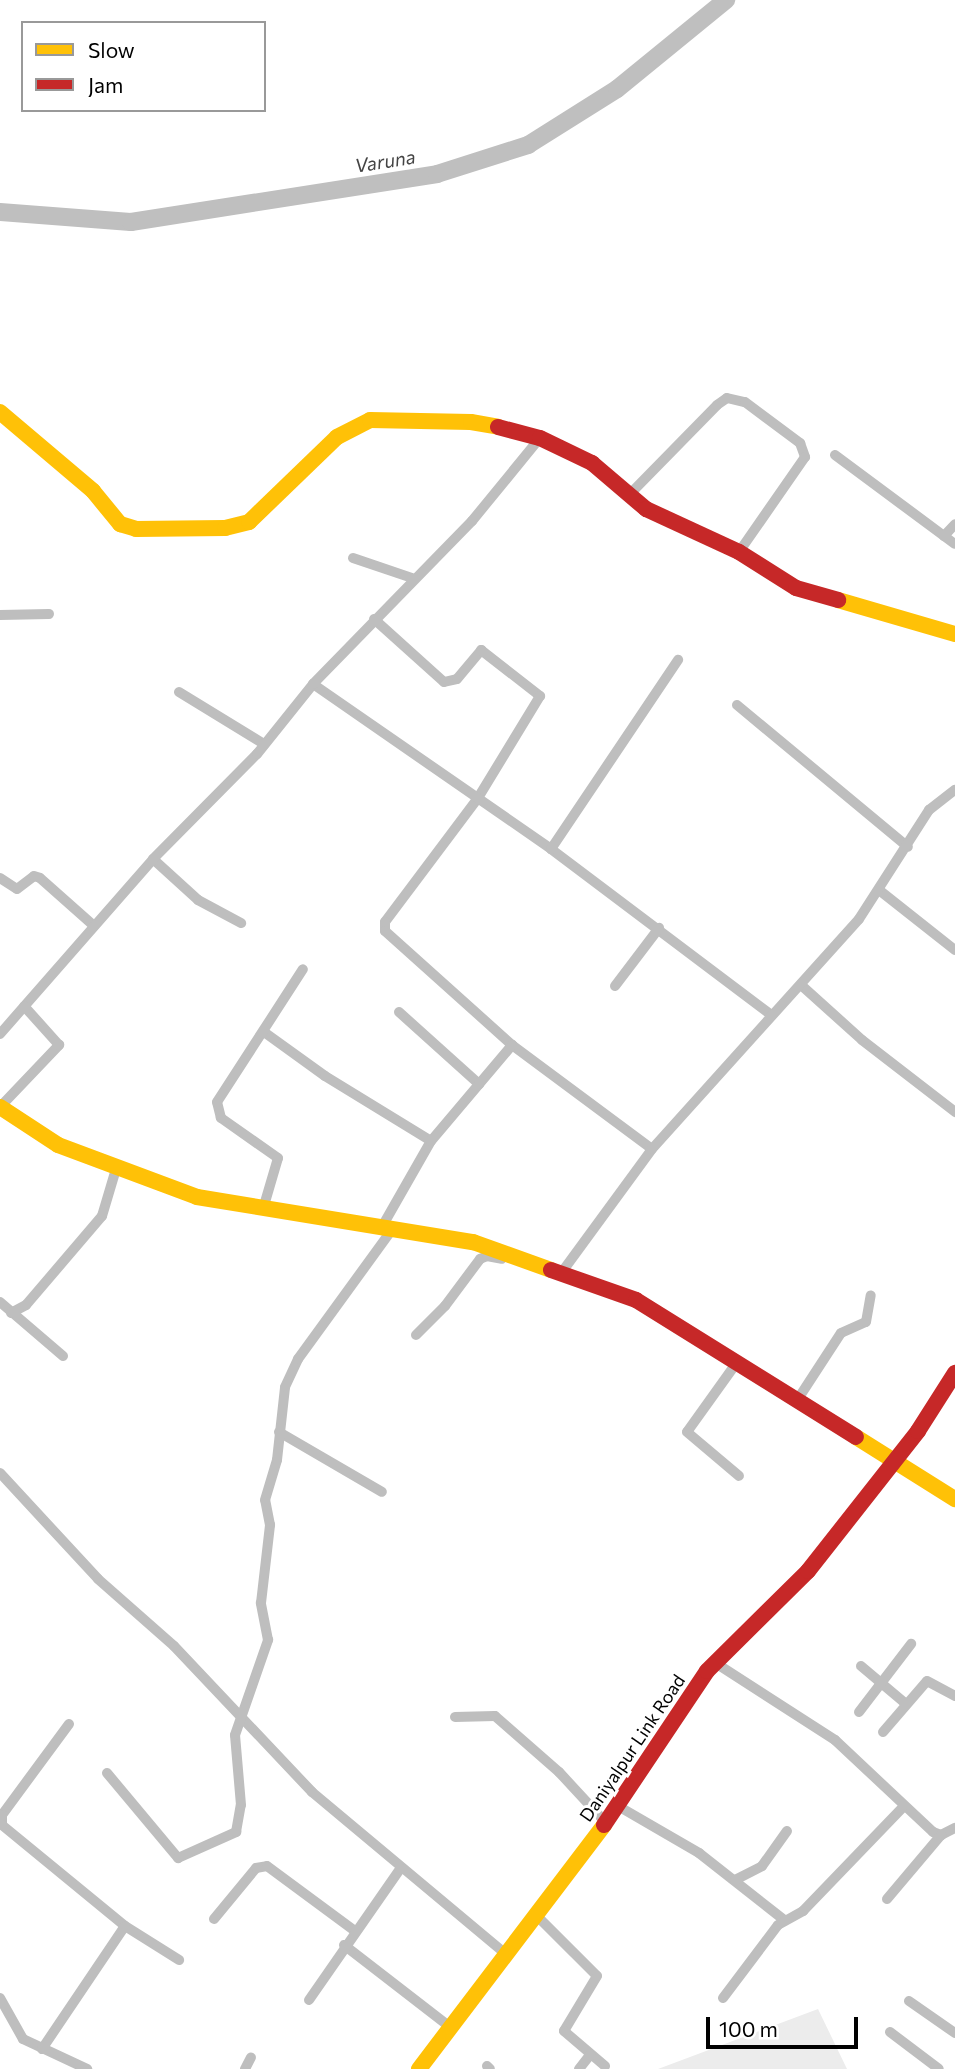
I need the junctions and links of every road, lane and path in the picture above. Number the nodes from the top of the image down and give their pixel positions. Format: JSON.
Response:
{"nodes":[{"id":1,"x":0,"y":412,"type":"edge"},
{"id":2,"x":540,"y":438,"type":"junction"},
{"id":3,"x":835,"y":455,"type":"dead end"},
{"id":4,"x":629,"y":495,"type":"junction"},
{"id":5,"x":955,"y":524,"type":"edge"},
{"id":6,"x":944,"y":536,"type":"junction"},
{"id":7,"x":955,"y":544,"type":"edge"},
{"id":8,"x":739,"y":552,"type":"junction"},
{"id":9,"x":354,"y":558,"type":"dead end"},
{"id":10,"x":412,"y":578,"type":"junction"},
{"id":11,"x":49,"y":614,"type":"dead end"},
{"id":12,"x":0,"y":615,"type":"edge"},
{"id":13,"x":374,"y":619,"type":"junction"},
{"id":14,"x":955,"y":634,"type":"edge"},
{"id":15,"x":678,"y":660,"type":"dead end"},
{"id":16,"x":313,"y":684,"type":"junction"},
{"id":17,"x":179,"y":692,"type":"dead end"},
{"id":18,"x":737,"y":705,"type":"dead end"},
{"id":19,"x":264,"y":744,"type":"junction"},
{"id":20,"x":955,"y":790,"type":"edge"},
{"id":21,"x":478,"y":798,"type":"junction"},
{"id":22,"x":908,"y":847,"type":"junction"},
{"id":23,"x":551,"y":849,"type":"junction"},
{"id":24,"x":153,"y":859,"type":"junction"},
{"id":25,"x":0,"y":878,"type":"edge"},
{"id":26,"x":879,"y":890,"type":"junction"},
{"id":27,"x":241,"y":923,"type":"dead end"},
{"id":28,"x":94,"y":926,"type":"junction"},
{"id":29,"x":659,"y":928,"type":"junction"},
{"id":30,"x":955,"y":950,"type":"edge"},
{"id":31,"x":303,"y":969,"type":"dead end"},
{"id":32,"x":801,"y":985,"type":"junction"},
{"id":33,"x":615,"y":986,"type":"dead end"},
{"id":34,"x":24,"y":1006,"type":"junction"},
{"id":35,"x":399,"y":1012,"type":"dead end"},
{"id":36,"x":771,"y":1015,"type":"junction"},
{"id":37,"x":264,"y":1032,"type":"junction"},
{"id":38,"x":0,"y":1034,"type":"edge"},
{"id":39,"x":512,"y":1045,"type":"junction"},
{"id":40,"x":479,"y":1084,"type":"junction"},
{"id":41,"x":0,"y":1107,"type":"edge"},
{"id":42,"x":955,"y":1112,"type":"edge"},
{"id":43,"x":431,"y":1141,"type":"junction"},
{"id":44,"x":652,"y":1149,"type":"junction"},
{"id":45,"x":117,"y":1168,"type":"junction"},
{"id":46,"x":262,"y":1209,"type":"junction"},
{"id":47,"x":389,"y":1226,"type":"junction"},
{"id":48,"x":526,"y":1260,"type":"junction"},
{"id":49,"x":562,"y":1272,"type":"junction"},
{"id":50,"x":871,"y":1295,"type":"dead end"},
{"id":51,"x":0,"y":1302,"type":"edge"},
{"id":52,"x":11,"y":1313,"type":"junction"},
{"id":53,"x":416,"y":1335,"type":"dead end"},
{"id":54,"x":63,"y":1356,"type":"dead end"},
{"id":55,"x":735,"y":1365,"type":"junction"},
{"id":56,"x":955,"y":1373,"type":"edge"},
{"id":57,"x":796,"y":1402,"type":"junction"},
{"id":58,"x":279,"y":1432,"type":"junction"},
{"id":59,"x":892,"y":1462,"type":"junction"},
{"id":60,"x":0,"y":1473,"type":"edge"},
{"id":61,"x":739,"y":1476,"type":"dead end"},
{"id":62,"x":382,"y":1492,"type":"dead end"},
{"id":63,"x":955,"y":1499,"type":"edge"},
{"id":64,"x":911,"y":1644,"type":"dead end"},
{"id":65,"x":714,"y":1661,"type":"junction"},
{"id":66,"x":861,"y":1666,"type":"dead end"},
{"id":67,"x":881,"y":1683,"type":"junction"},
{"id":68,"x":955,"y":1696,"type":"edge"},
{"id":69,"x":905,"y":1703,"type":"junction"},
{"id":70,"x":859,"y":1712,"type":"dead end"},
{"id":71,"x":455,"y":1717,"type":"dead end"},
{"id":72,"x":244,"y":1723,"type":"junction"},
{"id":73,"x":69,"y":1724,"type":"dead end"},
{"id":74,"x":883,"y":1732,"type":"dead end"},
{"id":75,"x":107,"y":1773,"type":"dead end"},
{"id":76,"x":618,"y":1806,"type":"junction"},
{"id":77,"x":902,"y":1808,"type":"junction"},
{"id":78,"x":606,"y":1823,"type":"junction"},
{"id":79,"x":955,"y":1828,"type":"edge"},
{"id":80,"x":787,"y":1831,"type":"dead end"},
{"id":81,"x":941,"y":1835,"type":"junction"},
{"id":82,"x":400,"y":1869,"type":"junction"},
{"id":83,"x":735,"y":1880,"type":"junction"},
{"id":84,"x":887,"y":1899,"type":"dead end"},
{"id":85,"x":536,"y":1915,"type":"junction"},
{"id":86,"x":214,"y":1919,"type":"dead end"},
{"id":87,"x":784,"y":1920,"type":"junction"},
{"id":88,"x":125,"y":1926,"type":"junction"},
{"id":89,"x":355,"y":1931,"type":"junction"},
{"id":90,"x":344,"y":1945,"type":"junction"},
{"id":91,"x":506,"y":1954,"type":"junction"},
{"id":92,"x":179,"y":1960,"type":"dead end"},
{"id":93,"x":0,"y":1998,"type":"edge"},
{"id":94,"x":723,"y":1998,"type":"dead end"},
{"id":95,"x":309,"y":2000,"type":"dead end"},
{"id":96,"x":909,"y":2001,"type":"dead end"},
{"id":97,"x":450,"y":2027,"type":"junction"},
{"id":98,"x":890,"y":2032,"type":"dead end"},
{"id":99,"x":955,"y":2033,"type":"edge"},
{"id":100,"x":42,"y":2049,"type":"junction"},
{"id":101,"x":590,"y":2055,"type":"junction"},
{"id":102,"x":251,"y":2057,"type":"dead end"},
{"id":103,"x":604,"y":2066,"type":"dead end"},
{"id":104,"x":86,"y":2069,"type":"edge"},
{"id":105,"x":245,"y":2069,"type":"edge"},
{"id":106,"x":419,"y":2069,"type":"edge"},
{"id":107,"x":579,"y":2069,"type":"edge"},
{"id":108,"x":939,"y":2069,"type":"edge"}],
"edges":[{"from":1,"to":2,"type":"street"},
{"from":2,"to":4,"type":"street"},
{"from":2,"to":10,"type":"street"},
{"from":3,"to":6,"type":"street"},
{"from":4,"to":8,"type":"street"},
{"from":4,"to":8,"type":"street"},
{"from":5,"to":6,"type":"street"},
{"from":6,"to":7,"type":"street"},
{"from":8,"to":14,"type":"street"},
{"from":9,"to":10,"type":"street"},
{"from":10,"to":13,"type":"street"},
{"from":11,"to":12,"type":"street"},
{"from":13,"to":16,"type":"street"},
{"from":13,"to":21,"type":"street"},
{"from":15,"to":23,"type":"street"},
{"from":16,"to":19,"type":"street"},
{"from":16,"to":21,"type":"street"},
{"from":17,"to":19,"type":"street"},
{"from":18,"to":22,"type":"street"},
{"from":19,"to":24,"type":"street"},
{"from":20,"to":22,"type":"street"},
{"from":21,"to":23,"type":"street"},
{"from":21,"to":39,"type":"street"},
{"from":22,"to":26,"type":"street"},
{"from":23,"to":29,"type":"street"},
{"from":24,"to":27,"type":"street"},
{"from":24,"to":28,"type":"street"},
{"from":25,"to":28,"type":"street"},
{"from":26,"to":30,"type":"street"},
{"from":26,"to":32,"type":"street"},
{"from":28,"to":34,"type":"street"},
{"from":29,"to":33,"type":"street"},
{"from":29,"to":36,"type":"street"},
{"from":31,"to":37,"type":"street"},
{"from":32,"to":36,"type":"street"},
{"from":32,"to":42,"type":"street"},
{"from":34,"to":38,"type":"street"},
{"from":34,"to":41,"type":"street"},
{"from":35,"to":40,"type":"street"},
{"from":36,"to":44,"type":"street"},
{"from":37,"to":43,"type":"street"},
{"from":37,"to":46,"type":"street"},
{"from":39,"to":40,"type":"street"},
{"from":39,"to":44,"type":"street"},
{"from":40,"to":43,"type":"street"},
{"from":41,"to":45,"type":"street"},
{"from":43,"to":47,"type":"street"},
{"from":44,"to":49,"type":"street"},
{"from":45,"to":46,"type":"street"},
{"from":45,"to":52,"type":"street"},
{"from":46,"to":47,"type":"street"},
{"from":47,"to":48,"type":"street"},
{"from":47,"to":58,"type":"street"},
{"from":48,"to":49,"type":"street"},
{"from":48,"to":53,"type":"street"},
{"from":49,"to":55,"type":"street"},
{"from":50,"to":57,"type":"street"},
{"from":51,"to":52,"type":"street"},
{"from":52,"to":54,"type":"street"},
{"from":55,"to":57,"type":"street"},
{"from":55,"to":61,"type":"street"},
{"from":56,"to":59,"type":"street","name":"Daniyalpur Link Road"},
{"from":57,"to":59,"type":"street"},
{"from":58,"to":62,"type":"street"},
{"from":58,"to":72,"type":"street"},
{"from":59,"to":63,"type":"street"},
{"from":59,"to":65,"type":"street","name":"Daniyalpur Link Road"},
{"from":60,"to":72,"type":"street"},
{"from":64,"to":67,"type":"street"},
{"from":65,"to":76,"type":"street","name":"Daniyalpur Link Road"},
{"from":65,"to":77,"type":"street"},
{"from":66,"to":67,"type":"street"},
{"from":67,"to":69,"type":"street"},
{"from":67,"to":70,"type":"street"},
{"from":68,"to":69,"type":"street"},
{"from":69,"to":74,"type":"street"},
{"from":71,"to":78,"type":"street"},
{"from":72,"to":75,"type":"street"},
{"from":72,"to":82,"type":"street"},
{"from":73,"to":88,"type":"street"},
{"from":76,"to":78,"type":"street","name":"Daniyalpur Link Road"},
{"from":76,"to":83,"type":"street"},
{"from":77,"to":81,"type":"street"},
{"from":77,"to":87,"type":"street"},
{"from":78,"to":85,"type":"street","name":"Daniyalpur Link Road"},
{"from":79,"to":81,"type":"street"},
{"from":80,"to":83,"type":"street"},
{"from":81,"to":84,"type":"street"},
{"from":82,"to":89,"type":"street"},
{"from":82,"to":91,"type":"street"},
{"from":83,"to":87,"type":"street"},
{"from":85,"to":91,"type":"street","name":"Daniyalpur Link Road"},
{"from":85,"to":101,"type":"street"},
{"from":86,"to":89,"type":"street"},
{"from":87,"to":94,"type":"street"},
{"from":88,"to":92,"type":"street"},
{"from":88,"to":100,"type":"street"},
{"from":89,"to":90,"type":"street"},
{"from":90,"to":95,"type":"street"},
{"from":90,"to":97,"type":"street"},
{"from":91,"to":97,"type":"street","name":"Daniyalpur Link Road"},
{"from":93,"to":100,"type":"street"},
{"from":96,"to":99,"type":"street"},
{"from":97,"to":106,"type":"street","name":"Daniyalpur Link Road"},
{"from":98,"to":108,"type":"street"},
{"from":100,"to":104,"type":"street"},
{"from":101,"to":103,"type":"street"},
{"from":101,"to":107,"type":"street"},
{"from":102,"to":105,"type":"street"}]}
